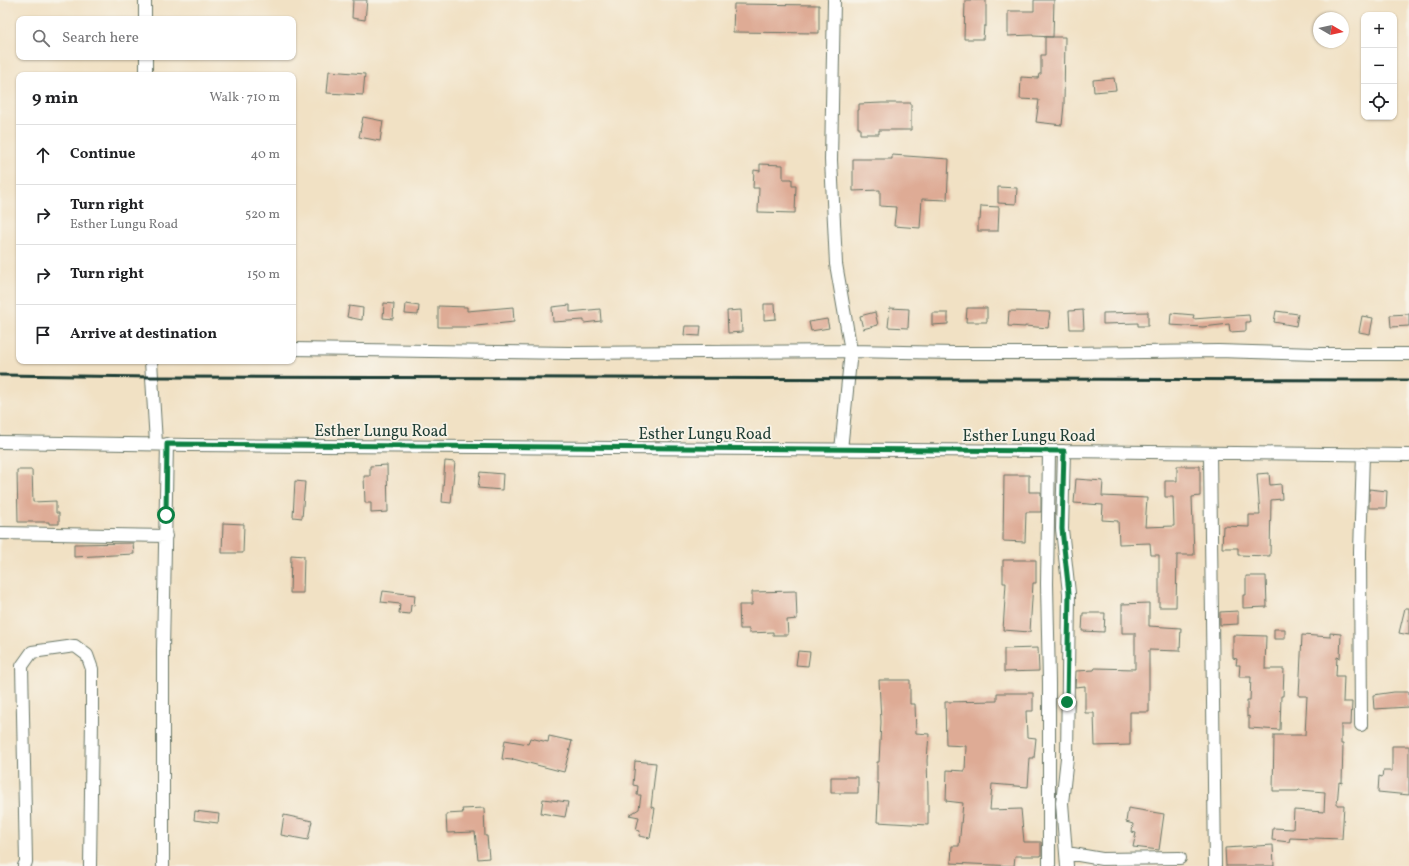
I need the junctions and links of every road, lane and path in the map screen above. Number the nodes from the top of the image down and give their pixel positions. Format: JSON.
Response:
{"nodes":[{"id":1,"x":145,"y":0,"type":"edge"},
{"id":2,"x":834,"y":0,"type":"edge"},
{"id":3,"x":145,"y":16,"type":"edge"},
{"id":4,"x":146,"y":60,"type":"edge"},
{"id":5,"x":146,"y":72,"type":"edge"},
{"id":6,"x":296,"y":349,"type":"edge"},
{"id":7,"x":852,"y":351,"type":"junction"},
{"id":8,"x":1409,"y":354,"type":"edge"},
{"id":9,"x":151,"y":364,"type":"edge"},
{"id":10,"x":0,"y":442,"type":"edge"},
{"id":11,"x":162,"y":443,"type":"junction"},
{"id":12,"x":841,"y":450,"type":"junction"},
{"id":13,"x":1049,"y":451,"type":"junction"},
{"id":14,"x":1064,"y":451,"type":"junction"},
{"id":15,"x":1210,"y":453,"type":"junction"},
{"id":16,"x":1362,"y":454,"type":"junction"},
{"id":17,"x":1409,"y":455,"type":"edge"},
{"id":18,"x":0,"y":533,"type":"edge"},
{"id":19,"x":166,"y":536,"type":"junction"},
{"id":20,"x":1361,"y":725,"type":"dead end"},
{"id":21,"x":1067,"y":853,"type":"junction"},
{"id":22,"x":1180,"y":858,"type":"dead end"},
{"id":23,"x":24,"y":866,"type":"edge"},
{"id":24,"x":90,"y":866,"type":"edge"},
{"id":25,"x":163,"y":866,"type":"edge"},
{"id":26,"x":1049,"y":866,"type":"edge"},
{"id":27,"x":1066,"y":866,"type":"edge"},
{"id":28,"x":1215,"y":866,"type":"edge"}],
"edges":[{"from":1,"to":3,"type":"street"},
{"from":2,"to":7,"type":"street"},
{"from":4,"to":5,"type":"street"},
{"from":6,"to":7,"type":"street"},
{"from":7,"to":8,"type":"street"},
{"from":7,"to":12,"type":"street"},
{"from":9,"to":11,"type":"street"},
{"from":10,"to":11,"type":"street","name":"Esther Lungu Road"},
{"from":11,"to":12,"type":"street","name":"Esther Lungu Road"},
{"from":11,"to":19,"type":"street"},
{"from":12,"to":13,"type":"street","name":"Esther Lungu Road"},
{"from":13,"to":14,"type":"street","name":"Esther Lungu Road"},
{"from":13,"to":26,"type":"street"},
{"from":14,"to":15,"type":"street","name":"Esther Lungu Road"},
{"from":14,"to":21,"type":"street"},
{"from":15,"to":16,"type":"street","name":"Esther Lungu Road"},
{"from":15,"to":28,"type":"street"},
{"from":16,"to":17,"type":"street","name":"Esther Lungu Road"},
{"from":16,"to":20,"type":"street"},
{"from":18,"to":19,"type":"street"},
{"from":19,"to":25,"type":"street"},
{"from":21,"to":22,"type":"street"},
{"from":21,"to":27,"type":"street"},
{"from":23,"to":24,"type":"street"}]}
